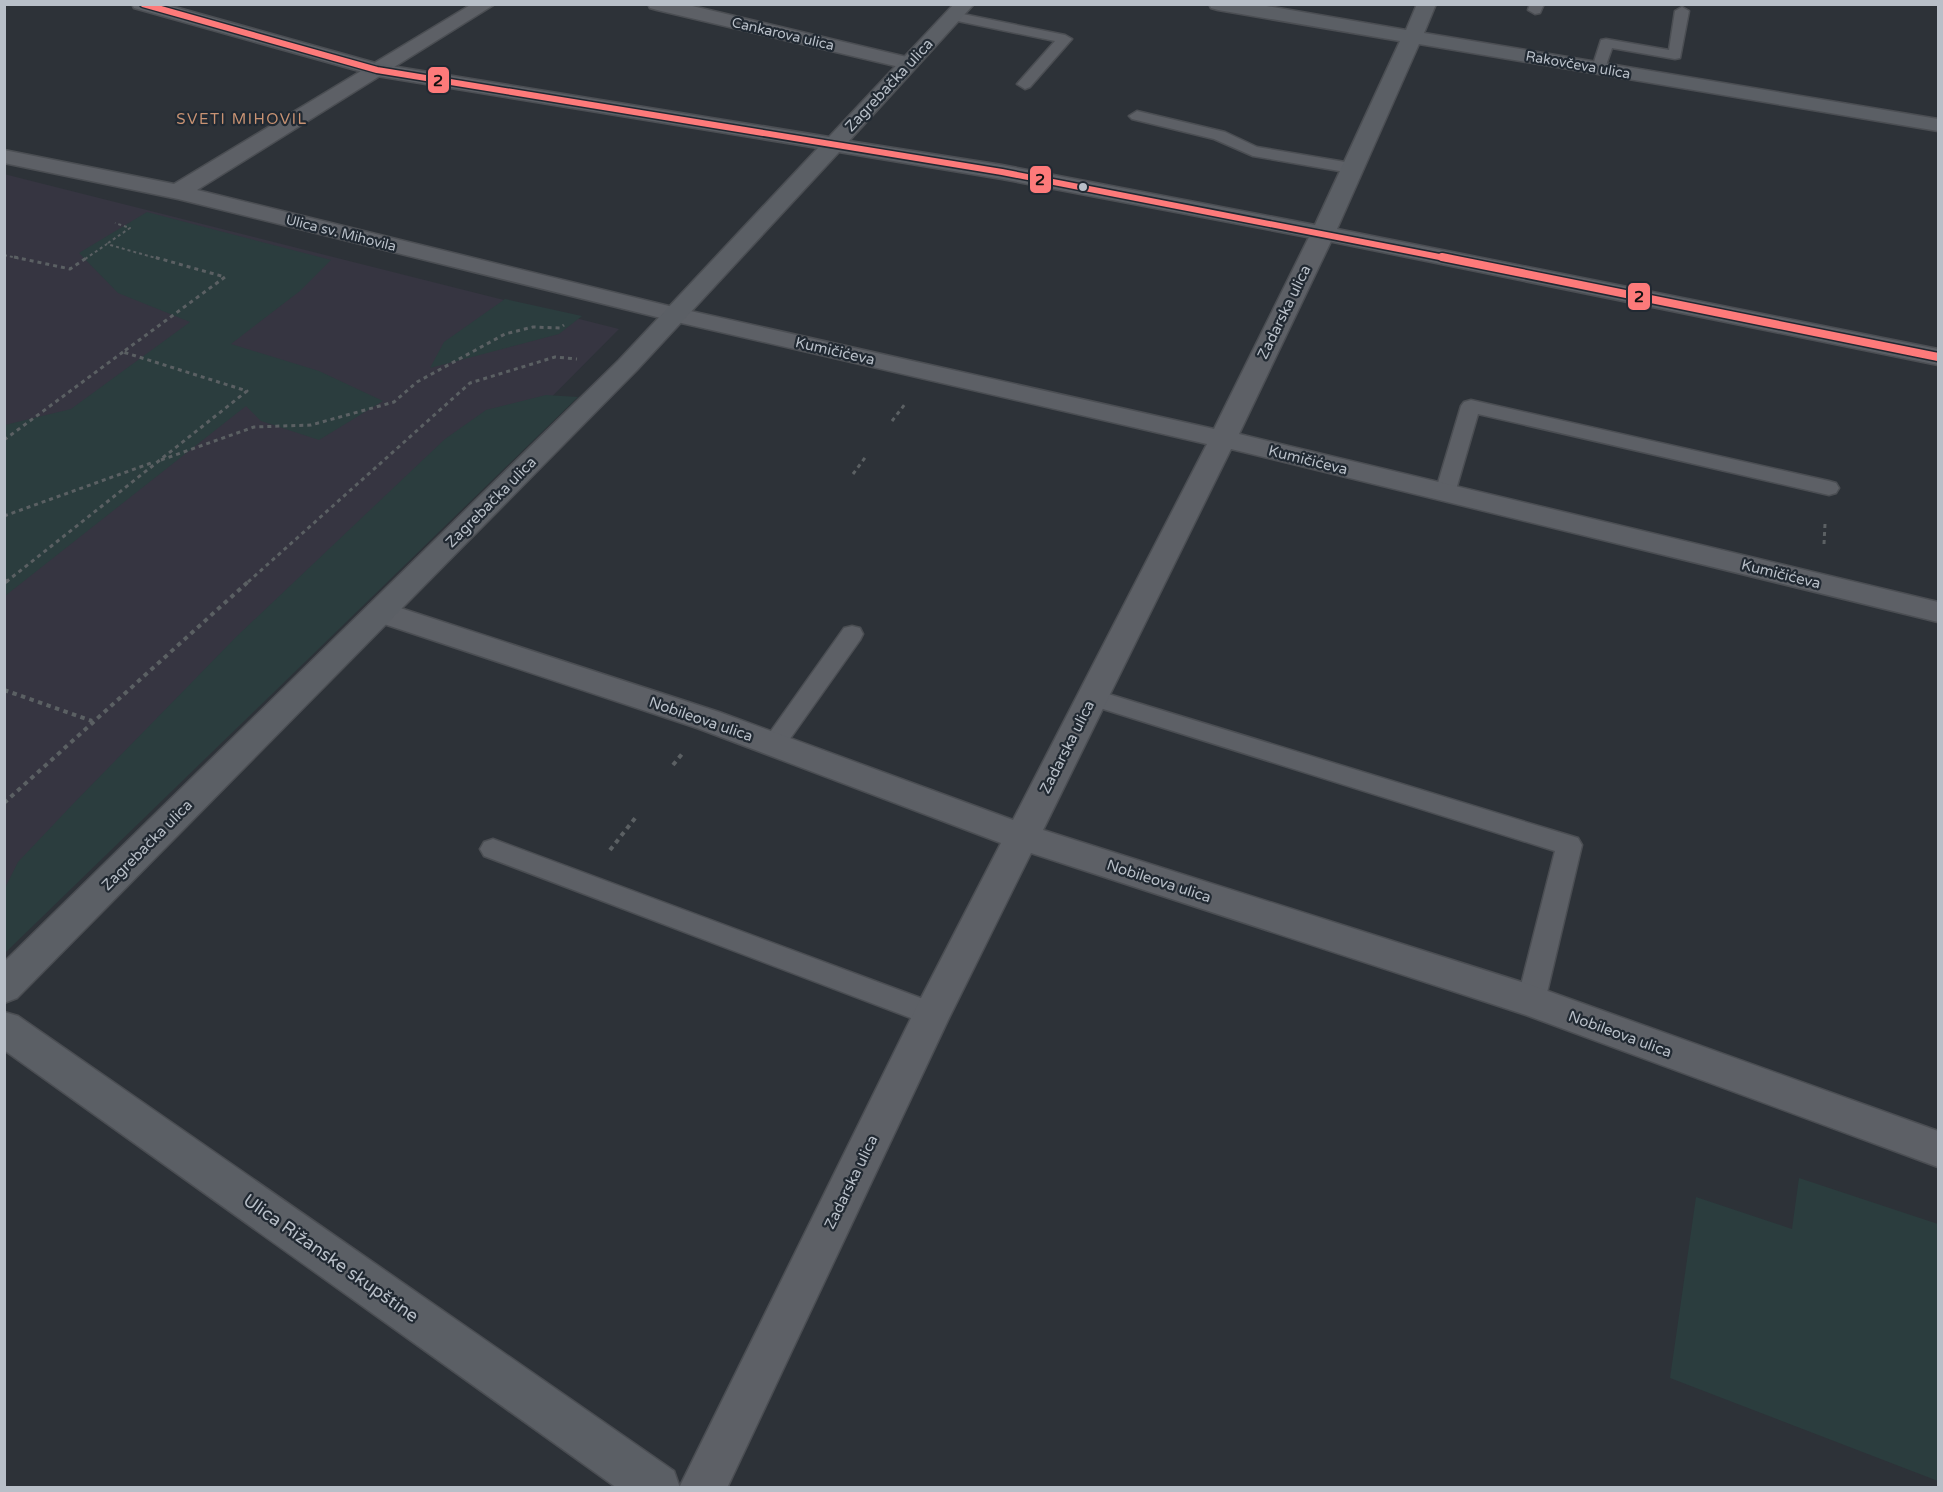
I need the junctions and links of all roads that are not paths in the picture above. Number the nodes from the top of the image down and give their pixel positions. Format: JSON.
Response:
{"nodes":[{"id":1,"x":141,"y":4,"type":"edge"},
{"id":2,"x":486,"y":4,"type":"edge"},
{"id":3,"x":657,"y":4,"type":"edge"},
{"id":4,"x":1218,"y":4,"type":"edge"},
{"id":5,"x":1427,"y":4,"type":"edge"},
{"id":6,"x":959,"y":10,"type":"edge"},
{"id":7,"x":1682,"y":11,"type":"dead end"},
{"id":8,"x":1410,"y":37,"type":"junction"},
{"id":9,"x":908,"y":63,"type":"junction"},
{"id":10,"x":1599,"y":68,"type":"junction"},
{"id":11,"x":377,"y":70,"type":"junction"},
{"id":12,"x":1025,"y":84,"type":"dead end"},
{"id":13,"x":1137,"y":116,"type":"dead end"},
{"id":14,"x":1938,"y":125,"type":"edge"},
{"id":15,"x":835,"y":143,"type":"junction"},
{"id":16,"x":4,"y":156,"type":"edge"},
{"id":17,"x":1351,"y":168,"type":"junction"},
{"id":18,"x":178,"y":192,"type":"junction"},
{"id":19,"x":1323,"y":233,"type":"junction"},
{"id":20,"x":676,"y":315,"type":"junction"},
{"id":21,"x":1938,"y":357,"type":"edge"},
{"id":22,"x":1223,"y":439,"type":"junction"},
{"id":23,"x":1829,"y":488,"type":"dead end"},
{"id":24,"x":1445,"y":493,"type":"junction"},
{"id":25,"x":380,"y":612,"type":"junction"},
{"id":26,"x":1938,"y":612,"type":"edge"},
{"id":27,"x":852,"y":634,"type":"dead end"},
{"id":28,"x":1092,"y":697,"type":"junction"},
{"id":29,"x":774,"y":744,"type":"junction"},
{"id":30,"x":1022,"y":837,"type":"junction"},
{"id":31,"x":493,"y":849,"type":"dead end"},
{"id":32,"x":4,"y":987,"type":"edge"},
{"id":33,"x":1531,"y":1001,"type":"junction"},
{"id":34,"x":932,"y":1014,"type":"junction"},
{"id":35,"x":4,"y":1028,"type":"edge"},
{"id":36,"x":1938,"y":1149,"type":"edge"},
{"id":37,"x":657,"y":1488,"type":"edge"},
{"id":38,"x":702,"y":1488,"type":"edge"}],
"edges":[{"from":1,"to":11,"type":"main road"},
{"from":2,"to":11,"type":"street"},
{"from":3,"to":9,"type":"street","name":"Cankarova ulica"},
{"from":4,"to":8,"type":"main road","name":"Rakovčeva ulica"},
{"from":5,"to":8,"type":"main road","name":"Zadarska ulica"},
{"from":6,"to":9,"type":"main road","name":"Zagrebačka ulica"},
{"from":6,"to":12,"type":"lane"},
{"from":7,"to":10,"type":"lane"},
{"from":8,"to":10,"type":"main road","name":"Rakovčeva ulica"},
{"from":8,"to":17,"type":"main road","name":"Zadarska ulica"},
{"from":9,"to":15,"type":"main road","name":"Zagrebačka ulica"},
{"from":10,"to":14,"type":"main road","name":"Rakovčeva ulica"},
{"from":11,"to":15,"type":"main road"},
{"from":11,"to":18,"type":"street"},
{"from":13,"to":17,"type":"lane"},
{"from":15,"to":19,"type":"main road"},
{"from":15,"to":20,"type":"main road","name":"Zagrebačka ulica"},
{"from":16,"to":18,"type":"street","name":"Ulica sv. Mihovila"},
{"from":17,"to":19,"type":"main road","name":"Zadarska ulica"},
{"from":18,"to":20,"type":"street","name":"Ulica sv. Mihovila"},
{"from":19,"to":21,"type":"main road"},
{"from":19,"to":22,"type":"street","name":"Zadarska ulica"},
{"from":20,"to":22,"type":"street","name":"Kumičićeva"},
{"from":20,"to":25,"type":"main road","name":"Zagrebačka ulica"},
{"from":22,"to":24,"type":"street","name":"Kumičićeva"},
{"from":22,"to":28,"type":"street","name":"Zadarska ulica"},
{"from":23,"to":24,"type":"lane"},
{"from":24,"to":26,"type":"street","name":"Kumičićeva"},
{"from":25,"to":29,"type":"street","name":"Nobileova ulica"},
{"from":25,"to":32,"type":"main road","name":"Zagrebačka ulica"},
{"from":27,"to":29,"type":"lane"},
{"from":28,"to":30,"type":"street","name":"Zadarska ulica"},
{"from":28,"to":33,"type":"lane"},
{"from":29,"to":30,"type":"street","name":"Nobileova ulica"},
{"from":30,"to":33,"type":"street","name":"Nobileova ulica"},
{"from":30,"to":34,"type":"street","name":"Zadarska ulica"},
{"from":31,"to":34,"type":"lane"},
{"from":33,"to":36,"type":"street","name":"Nobileova ulica"},
{"from":34,"to":38,"type":"street","name":"Zadarska ulica"},
{"from":35,"to":37,"type":"main road","name":"Ulica Rižanske skupštine"}]}
